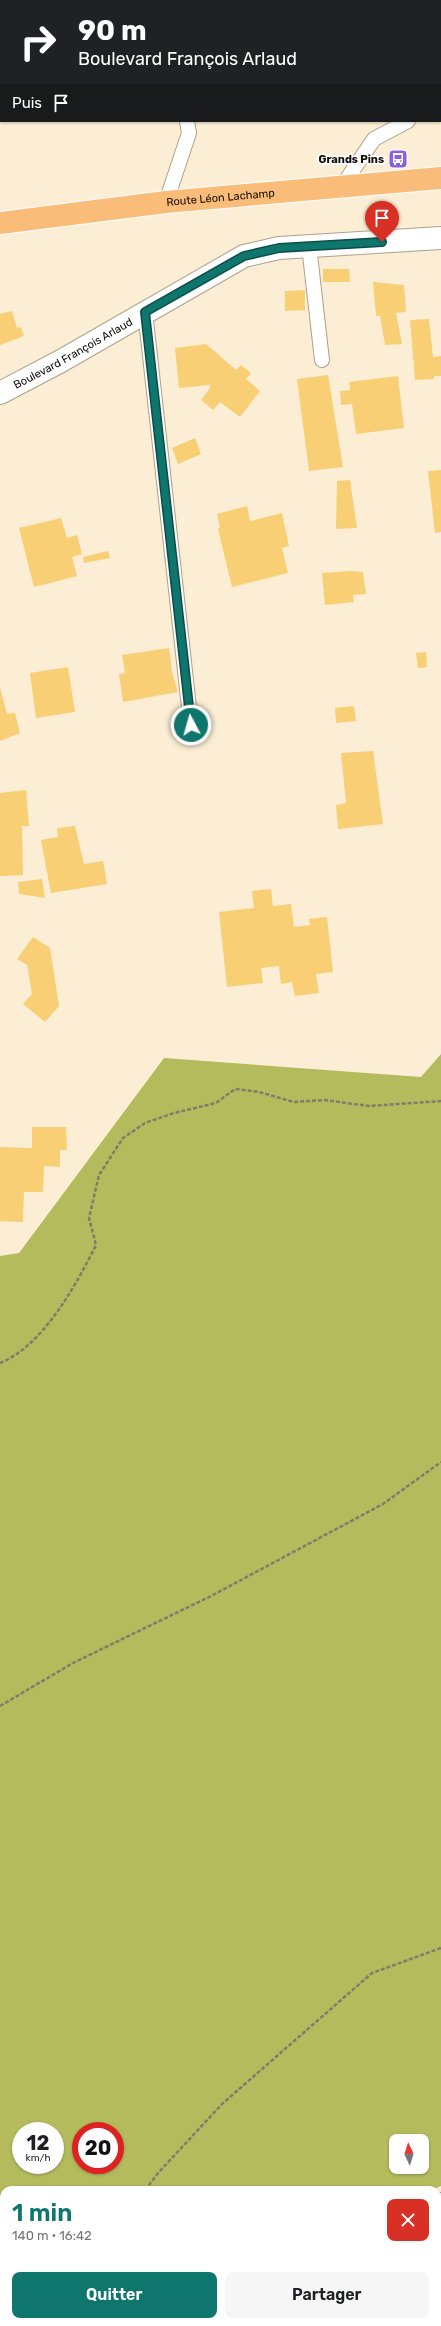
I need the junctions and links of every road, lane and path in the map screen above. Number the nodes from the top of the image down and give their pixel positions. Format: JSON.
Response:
{"nodes":[{"id":1,"x":187,"y":122,"type":"edge"},
{"id":2,"x":406,"y":122,"type":"edge"},
{"id":3,"x":441,"y":178,"type":"edge"},
{"id":4,"x":340,"y":189,"type":"junction"},
{"id":5,"x":166,"y":202,"type":"junction"},
{"id":6,"x":0,"y":223,"type":"edge"},
{"id":7,"x":441,"y":238,"type":"edge"},
{"id":8,"x":309,"y":246,"type":"junction"},
{"id":9,"x":145,"y":312,"type":"junction"},
{"id":10,"x":322,"y":360,"type":"dead end"},
{"id":11,"x":0,"y":393,"type":"edge"},
{"id":12,"x":191,"y":725,"type":"dead end"},
{"id":13,"x":441,"y":1101,"type":"edge"},
{"id":14,"x":0,"y":1363,"type":"edge"},
{"id":15,"x":441,"y":1462,"type":"edge"},
{"id":16,"x":0,"y":1706,"type":"edge"},
{"id":17,"x":441,"y":1948,"type":"edge"},
{"id":18,"x":148,"y":2186,"type":"edge"}],
"edges":[{"from":1,"to":5,"type":"lane"},
{"from":2,"to":4,"type":"lane"},
{"from":3,"to":4,"type":"main road","name":"Route Léon Lachamp"},
{"from":4,"to":5,"type":"main road","name":"Route Léon Lachamp"},
{"from":5,"to":6,"type":"main road","name":"Route Léon Lachamp"},
{"from":7,"to":8,"type":"street","name":"Boulevard François Arlaud"},
{"from":8,"to":9,"type":"street","name":"Boulevard François Arlaud"},
{"from":8,"to":10,"type":"lane"},
{"from":9,"to":11,"type":"street","name":"Boulevard François Arlaud"},
{"from":9,"to":12,"type":"lane"},
{"from":13,"to":14,"type":"path"},
{"from":15,"to":16,"type":"path"},
{"from":17,"to":18,"type":"path"}]}
